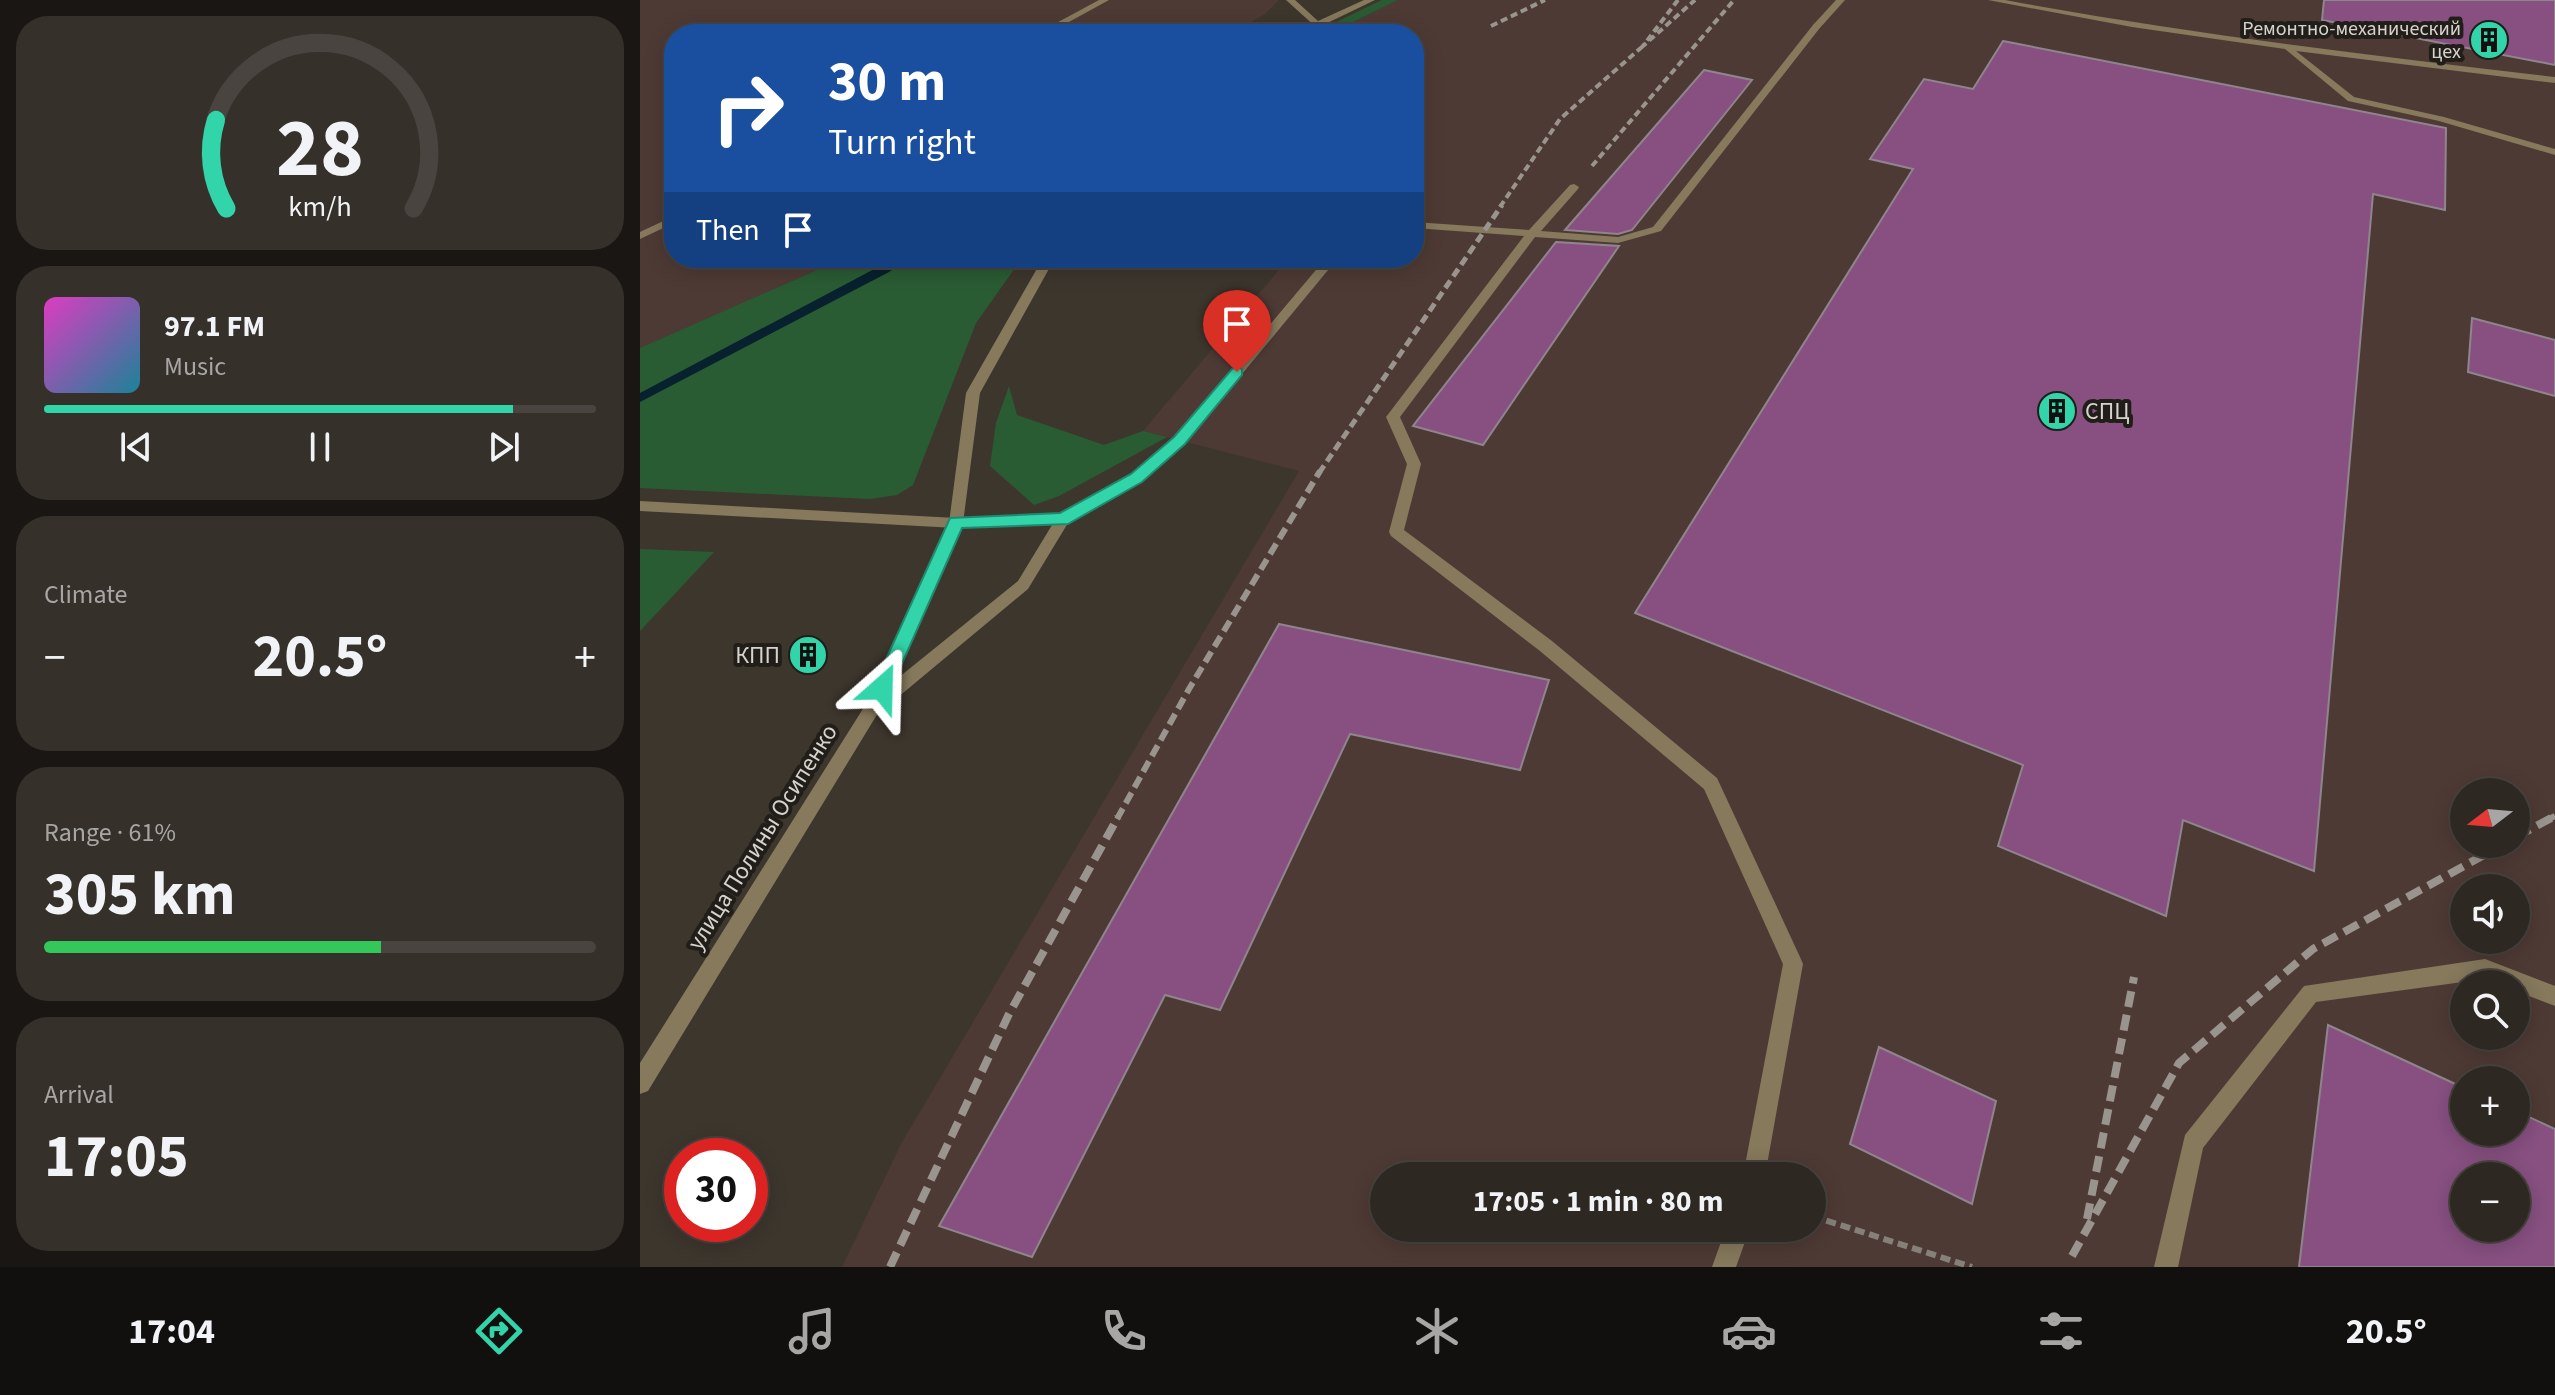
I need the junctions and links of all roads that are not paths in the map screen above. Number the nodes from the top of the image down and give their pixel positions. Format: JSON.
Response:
{"nodes":[{"id":1,"x":1105,"y":0,"type":"edge"},
{"id":2,"x":1290,"y":0,"type":"edge"},
{"id":3,"x":1371,"y":0,"type":"edge"},
{"id":4,"x":1841,"y":0,"type":"edge"},
{"id":5,"x":1992,"y":0,"type":"edge"},
{"id":6,"x":1059,"y":24,"type":"edge"},
{"id":7,"x":1316,"y":24,"type":"edge"},
{"id":8,"x":1319,"y":24,"type":"edge"},
{"id":9,"x":2287,"y":48,"type":"junction"},
{"id":10,"x":2555,"y":80,"type":"edge"},
{"id":11,"x":2555,"y":152,"type":"edge"},
{"id":12,"x":1574,"y":187,"type":"dead end"},
{"id":13,"x":664,"y":224,"type":"edge"},
{"id":14,"x":1424,"y":226,"type":"edge"},
{"id":15,"x":1532,"y":234,"type":"junction"},
{"id":16,"x":640,"y":236,"type":"edge"},
{"id":17,"x":1043,"y":268,"type":"edge"},
{"id":18,"x":1324,"y":268,"type":"edge"},
{"id":19,"x":640,"y":506,"type":"edge"},
{"id":20,"x":1063,"y":519,"type":"junction"},
{"id":21,"x":956,"y":523,"type":"junction"},
{"id":22,"x":873,"y":708,"type":"junction"},
{"id":23,"x":2555,"y":996,"type":"edge"},
{"id":24,"x":640,"y":1083,"type":"edge"},
{"id":25,"x":1757,"y":1162,"type":"edge"},
{"id":26,"x":1733,"y":1242,"type":"edge"},
{"id":27,"x":1724,"y":1267,"type":"edge"},
{"id":28,"x":2166,"y":1267,"type":"edge"}],
"edges":[{"from":1,"to":6,"type":"street"},
{"from":2,"to":7,"type":"street"},
{"from":3,"to":8,"type":"street"},
{"from":4,"to":15,"type":"street"},
{"from":5,"to":9,"type":"street"},
{"from":9,"to":10,"type":"street"},
{"from":9,"to":11,"type":"street"},
{"from":12,"to":15,"type":"street"},
{"from":13,"to":16,"type":"street"},
{"from":14,"to":15,"type":"street"},
{"from":15,"to":25,"type":"street"},
{"from":17,"to":21,"type":"street","name":"улица Полины Осипенко"},
{"from":18,"to":20,"type":"street"},
{"from":19,"to":21,"type":"street"},
{"from":20,"to":21,"type":"street"},
{"from":20,"to":22,"type":"street"},
{"from":21,"to":22,"type":"street","name":"улица Полины Осипенко"},
{"from":22,"to":24,"type":"street","name":"улица Полины Осипенко"},
{"from":23,"to":28,"type":"street"},
{"from":26,"to":27,"type":"street"}]}
